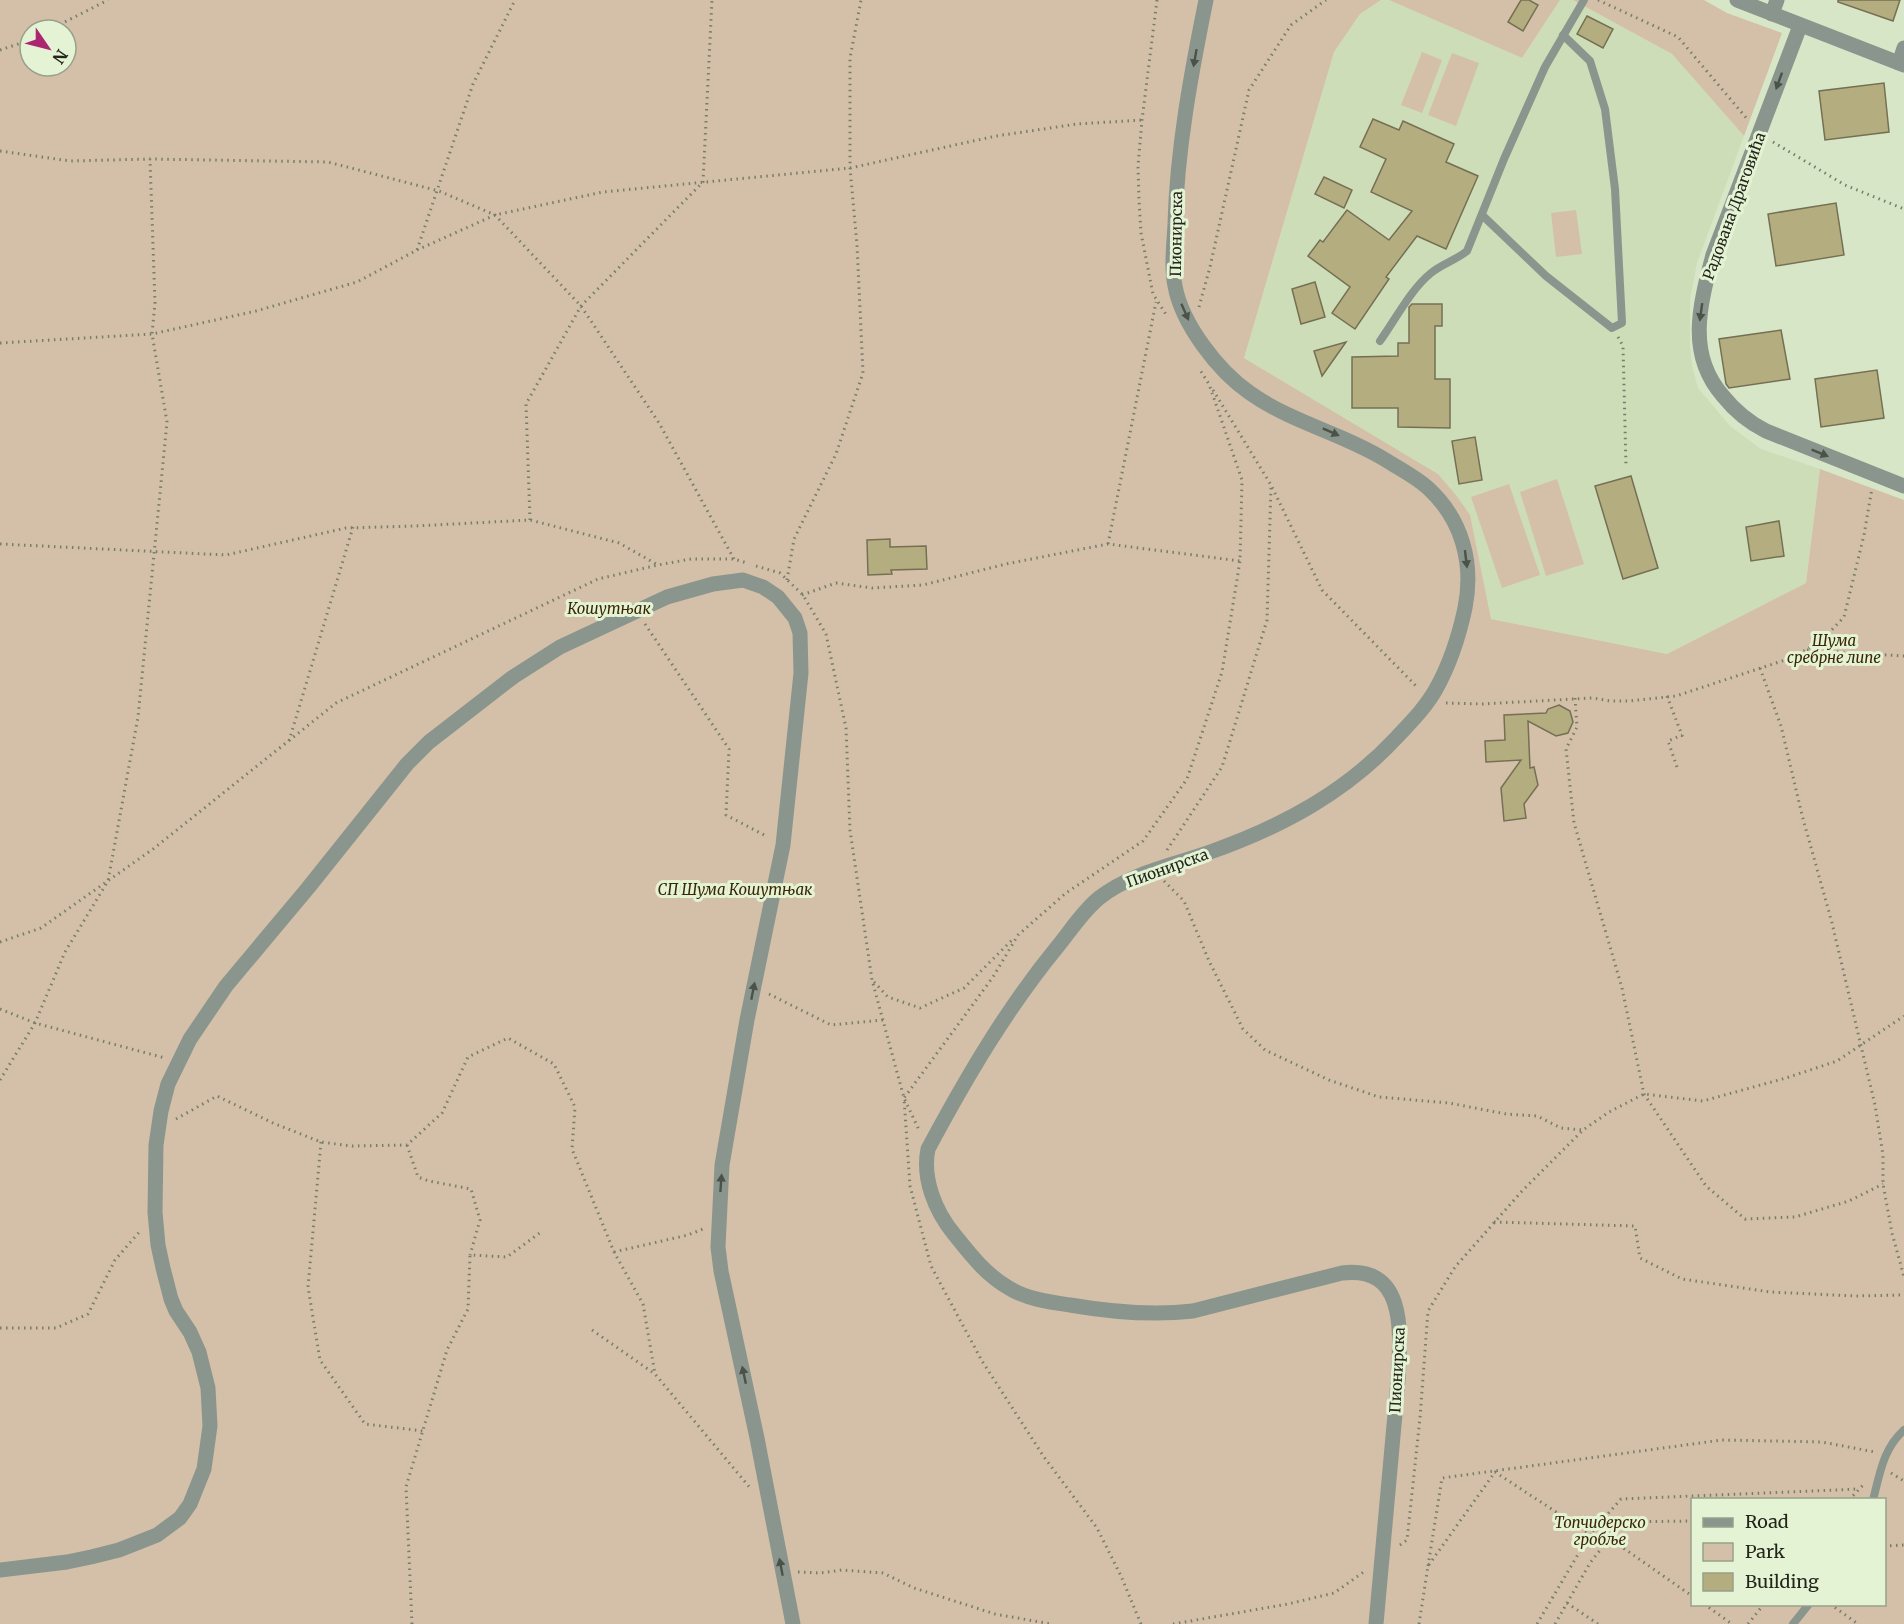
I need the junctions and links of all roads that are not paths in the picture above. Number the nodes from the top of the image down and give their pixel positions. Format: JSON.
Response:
{"nodes":[{"id":1,"x":1206,"y":0,"type":"edge"},
{"id":2,"x":1584,"y":0,"type":"edge"},
{"id":3,"x":1737,"y":0,"type":"edge"},
{"id":4,"x":1774,"y":7,"type":"edge"},
{"id":5,"x":1800,"y":26,"type":"junction"},
{"id":6,"x":1563,"y":35,"type":"junction"},
{"id":7,"x":1904,"y":48,"type":"edge"},
{"id":8,"x":1902,"y":64,"type":"edge"},
{"id":9,"x":1482,"y":215,"type":"junction"},
{"id":10,"x":1380,"y":341,"type":"dead end"},
{"id":11,"x":1904,"y":486,"type":"edge"},
{"id":12,"x":1904,"y":1430,"type":"edge"},
{"id":13,"x":1874,"y":1498,"type":"edge"},
{"id":14,"x":0,"y":1570,"type":"edge"},
{"id":15,"x":1808,"y":1606,"type":"edge"},
{"id":16,"x":792,"y":1624,"type":"edge"},
{"id":17,"x":1377,"y":1624,"type":"edge"},
{"id":18,"x":1793,"y":1624,"type":"edge"}],
"edges":[{"from":1,"to":17,"type":"street","name":"Пионирска","one_way":true},
{"from":2,"to":6,"type":"lane"},
{"from":3,"to":4,"type":"street"},
{"from":4,"to":5,"type":"street"},
{"from":5,"to":8,"type":"street"},
{"from":5,"to":11,"type":"street","name":"Радована Драговића","one_way":true},
{"from":6,"to":9,"type":"lane"},
{"from":6,"to":9,"type":"lane"},
{"from":7,"to":8,"type":"street"},
{"from":9,"to":10,"type":"lane"},
{"from":12,"to":13,"type":"lane"},
{"from":16,"to":14,"type":"street","one_way":true},
{"from":15,"to":18,"type":"lane"}]}
